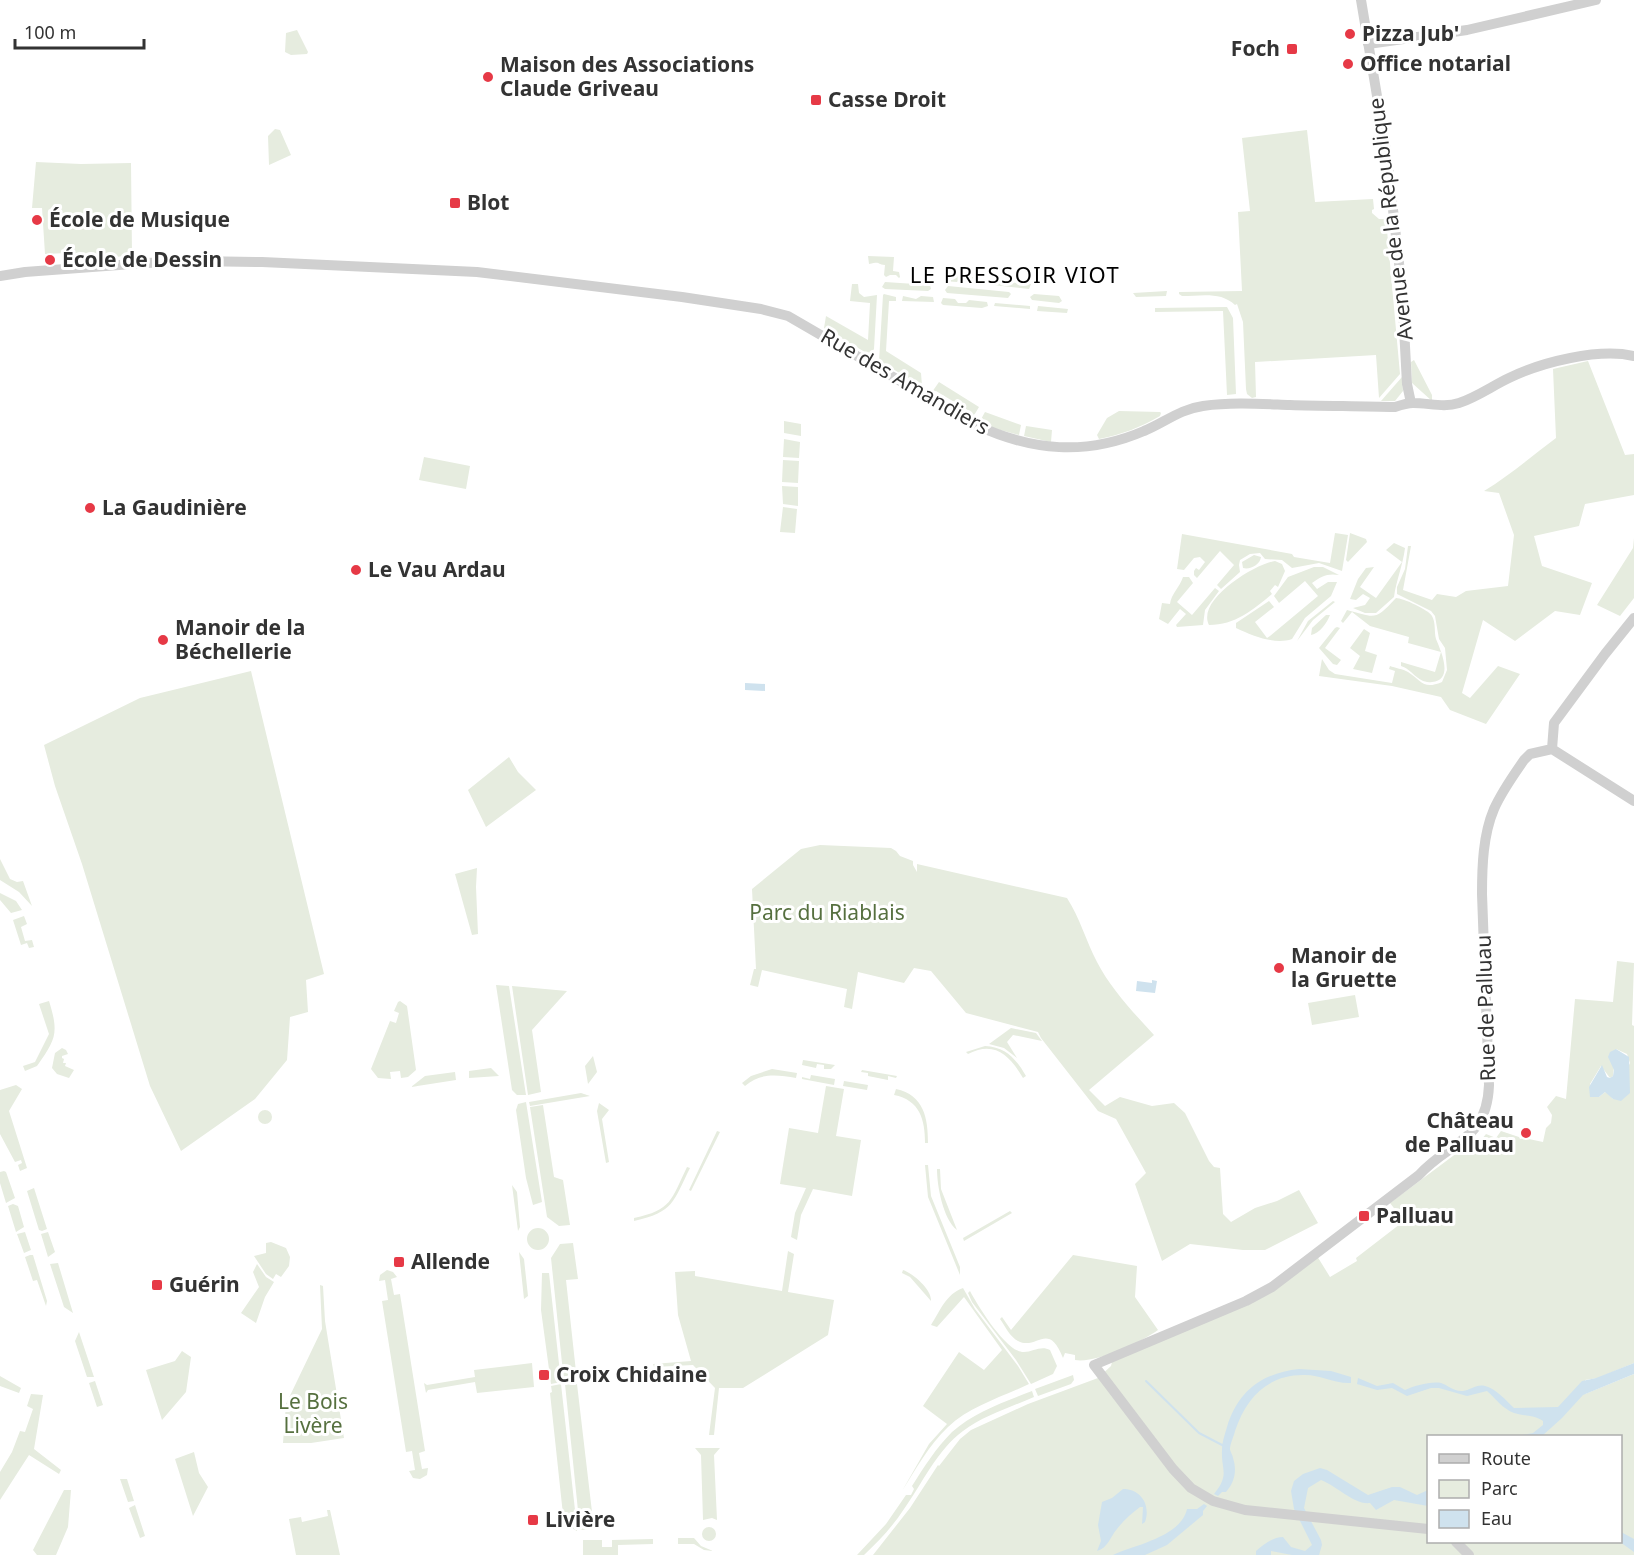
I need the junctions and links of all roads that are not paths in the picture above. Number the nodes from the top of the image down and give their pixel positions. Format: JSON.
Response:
{"nodes":[{"id":1,"x":1361,"y":0,"type":"edge"},
{"id":2,"x":1596,"y":0,"type":"edge"},
{"id":3,"x":1368,"y":44,"type":"junction"},
{"id":4,"x":0,"y":276,"type":"edge"},
{"id":5,"x":1634,"y":356,"type":"edge"},
{"id":6,"x":1411,"y":403,"type":"junction"},
{"id":7,"x":1634,"y":618,"type":"edge"},
{"id":8,"x":1552,"y":749,"type":"junction"},
{"id":9,"x":1634,"y":801,"type":"edge"},
{"id":10,"x":1425,"y":1529,"type":"edge"}],
"edges":[{"from":1,"to":3,"type":"street","name":"Avenue de la République"},
{"from":2,"to":3,"type":"street"},
{"from":3,"to":6,"type":"street","name":"Avenue de la République"},
{"from":4,"to":6,"type":"street","name":"Rue des Amandiers"},
{"from":5,"to":6,"type":"street","name":"Rue des Amandiers"},
{"from":7,"to":8,"type":"street"},
{"from":8,"to":9,"type":"street"},
{"from":8,"to":10,"type":"street","name":"Rue de Palluau"}]}
